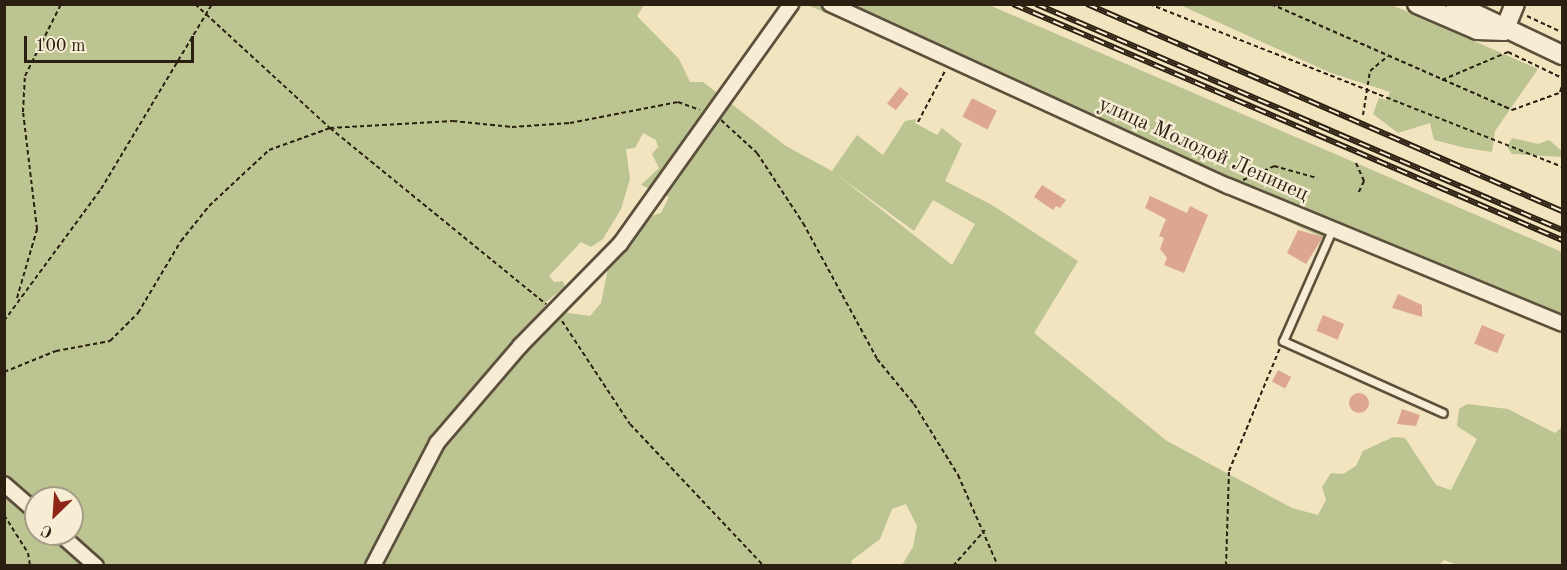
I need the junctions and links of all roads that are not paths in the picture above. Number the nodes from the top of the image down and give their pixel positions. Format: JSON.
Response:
{"nodes":[{"id":1,"x":791,"y":4,"type":"edge"},
{"id":2,"x":830,"y":4,"type":"edge"},
{"id":3,"x":1417,"y":4,"type":"edge"},
{"id":4,"x":1455,"y":4,"type":"edge"},
{"id":5,"x":1519,"y":10,"type":"edge"},
{"id":6,"x":1504,"y":31,"type":"junction"},
{"id":7,"x":1563,"y":55,"type":"edge"},
{"id":8,"x":1332,"y":230,"type":"junction"},
{"id":9,"x":1563,"y":324,"type":"edge"},
{"id":10,"x":1443,"y":413,"type":"dead end"},
{"id":11,"x":4,"y":484,"type":"edge"},
{"id":12,"x":24,"y":502,"type":"edge"},
{"id":13,"x":74,"y":546,"type":"edge"},
{"id":14,"x":96,"y":566,"type":"edge"},
{"id":15,"x":373,"y":566,"type":"edge"}],
"edges":[{"from":1,"to":15,"type":"street"},
{"from":2,"to":8,"type":"street","name":"улица Молодой Ленинец"},
{"from":3,"to":6,"type":"main road"},
{"from":4,"to":6,"type":"main road"},
{"from":5,"to":6,"type":"main road"},
{"from":6,"to":7,"type":"main road"},
{"from":8,"to":9,"type":"street","name":"улица Молодой Ленинец"},
{"from":8,"to":10,"type":"lane"},
{"from":11,"to":12,"type":"street"},
{"from":13,"to":14,"type":"street"}]}
